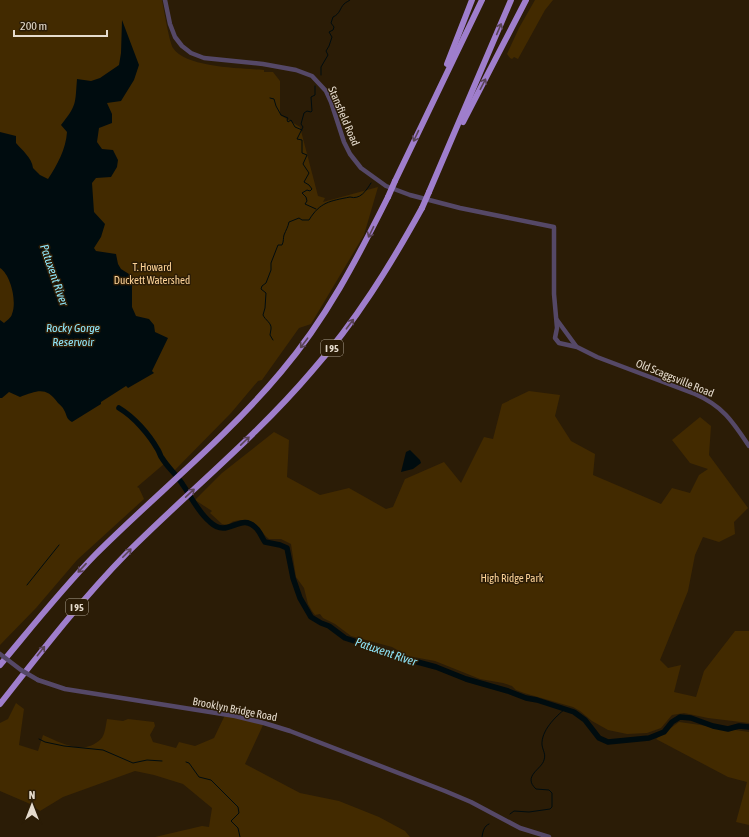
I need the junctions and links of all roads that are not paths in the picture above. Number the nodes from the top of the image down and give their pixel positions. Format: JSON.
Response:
{"nodes":[{"id":1,"x":165,"y":0,"type":"edge"},
{"id":2,"x":472,"y":0,"type":"edge"},
{"id":3,"x":482,"y":0,"type":"edge"},
{"id":4,"x":511,"y":0,"type":"edge"},
{"id":5,"x":526,"y":0,"type":"edge"},
{"id":6,"x":422,"y":124,"type":"junction"},
{"id":7,"x":446,"y":156,"type":"junction"},
{"id":8,"x":556,"y":320,"type":"junction"},
{"id":9,"x":556,"y":334,"type":"junction"},
{"id":10,"x":567,"y":334,"type":"junction"},
{"id":11,"x":563,"y":344,"type":"junction"},
{"id":12,"x":578,"y":347,"type":"junction"},
{"id":13,"x":749,"y":446,"type":"edge"},
{"id":14,"x":0,"y":654,"type":"edge"},
{"id":15,"x":0,"y":665,"type":"edge"},
{"id":16,"x":0,"y":704,"type":"edge"},
{"id":17,"x":548,"y":837,"type":"edge"}],
"edges":[{"from":1,"to":8,"type":"street","name":"Stansfield Road"},
{"from":2,"to":6,"type":"highway"},
{"from":3,"to":6,"type":"highway","number":"I 95"},
{"from":7,"to":4,"type":"highway","number":"I 95","one_way":true},
{"from":7,"to":5,"type":"highway","one_way":true},
{"from":6,"to":15,"type":"highway","number":"I 95","one_way":true,"bridge":true},
{"from":16,"to":7,"type":"highway","number":"I 95","one_way":true,"bridge":true},
{"from":8,"to":9,"type":"street"},
{"from":8,"to":10,"type":"street","name":"Old Scaggsville Road"},
{"from":9,"to":10,"type":"street"},
{"from":9,"to":11,"type":"street"},
{"from":10,"to":11,"type":"street"},
{"from":10,"to":12,"type":"street","name":"Old Scaggsville Road"},
{"from":11,"to":12,"type":"street","name":"Old Scaggsville Road"},
{"from":12,"to":13,"type":"street","name":"Old Scaggsville Road"},
{"from":14,"to":17,"type":"street","name":"Brooklyn Bridge Road","bridge":true}]}
